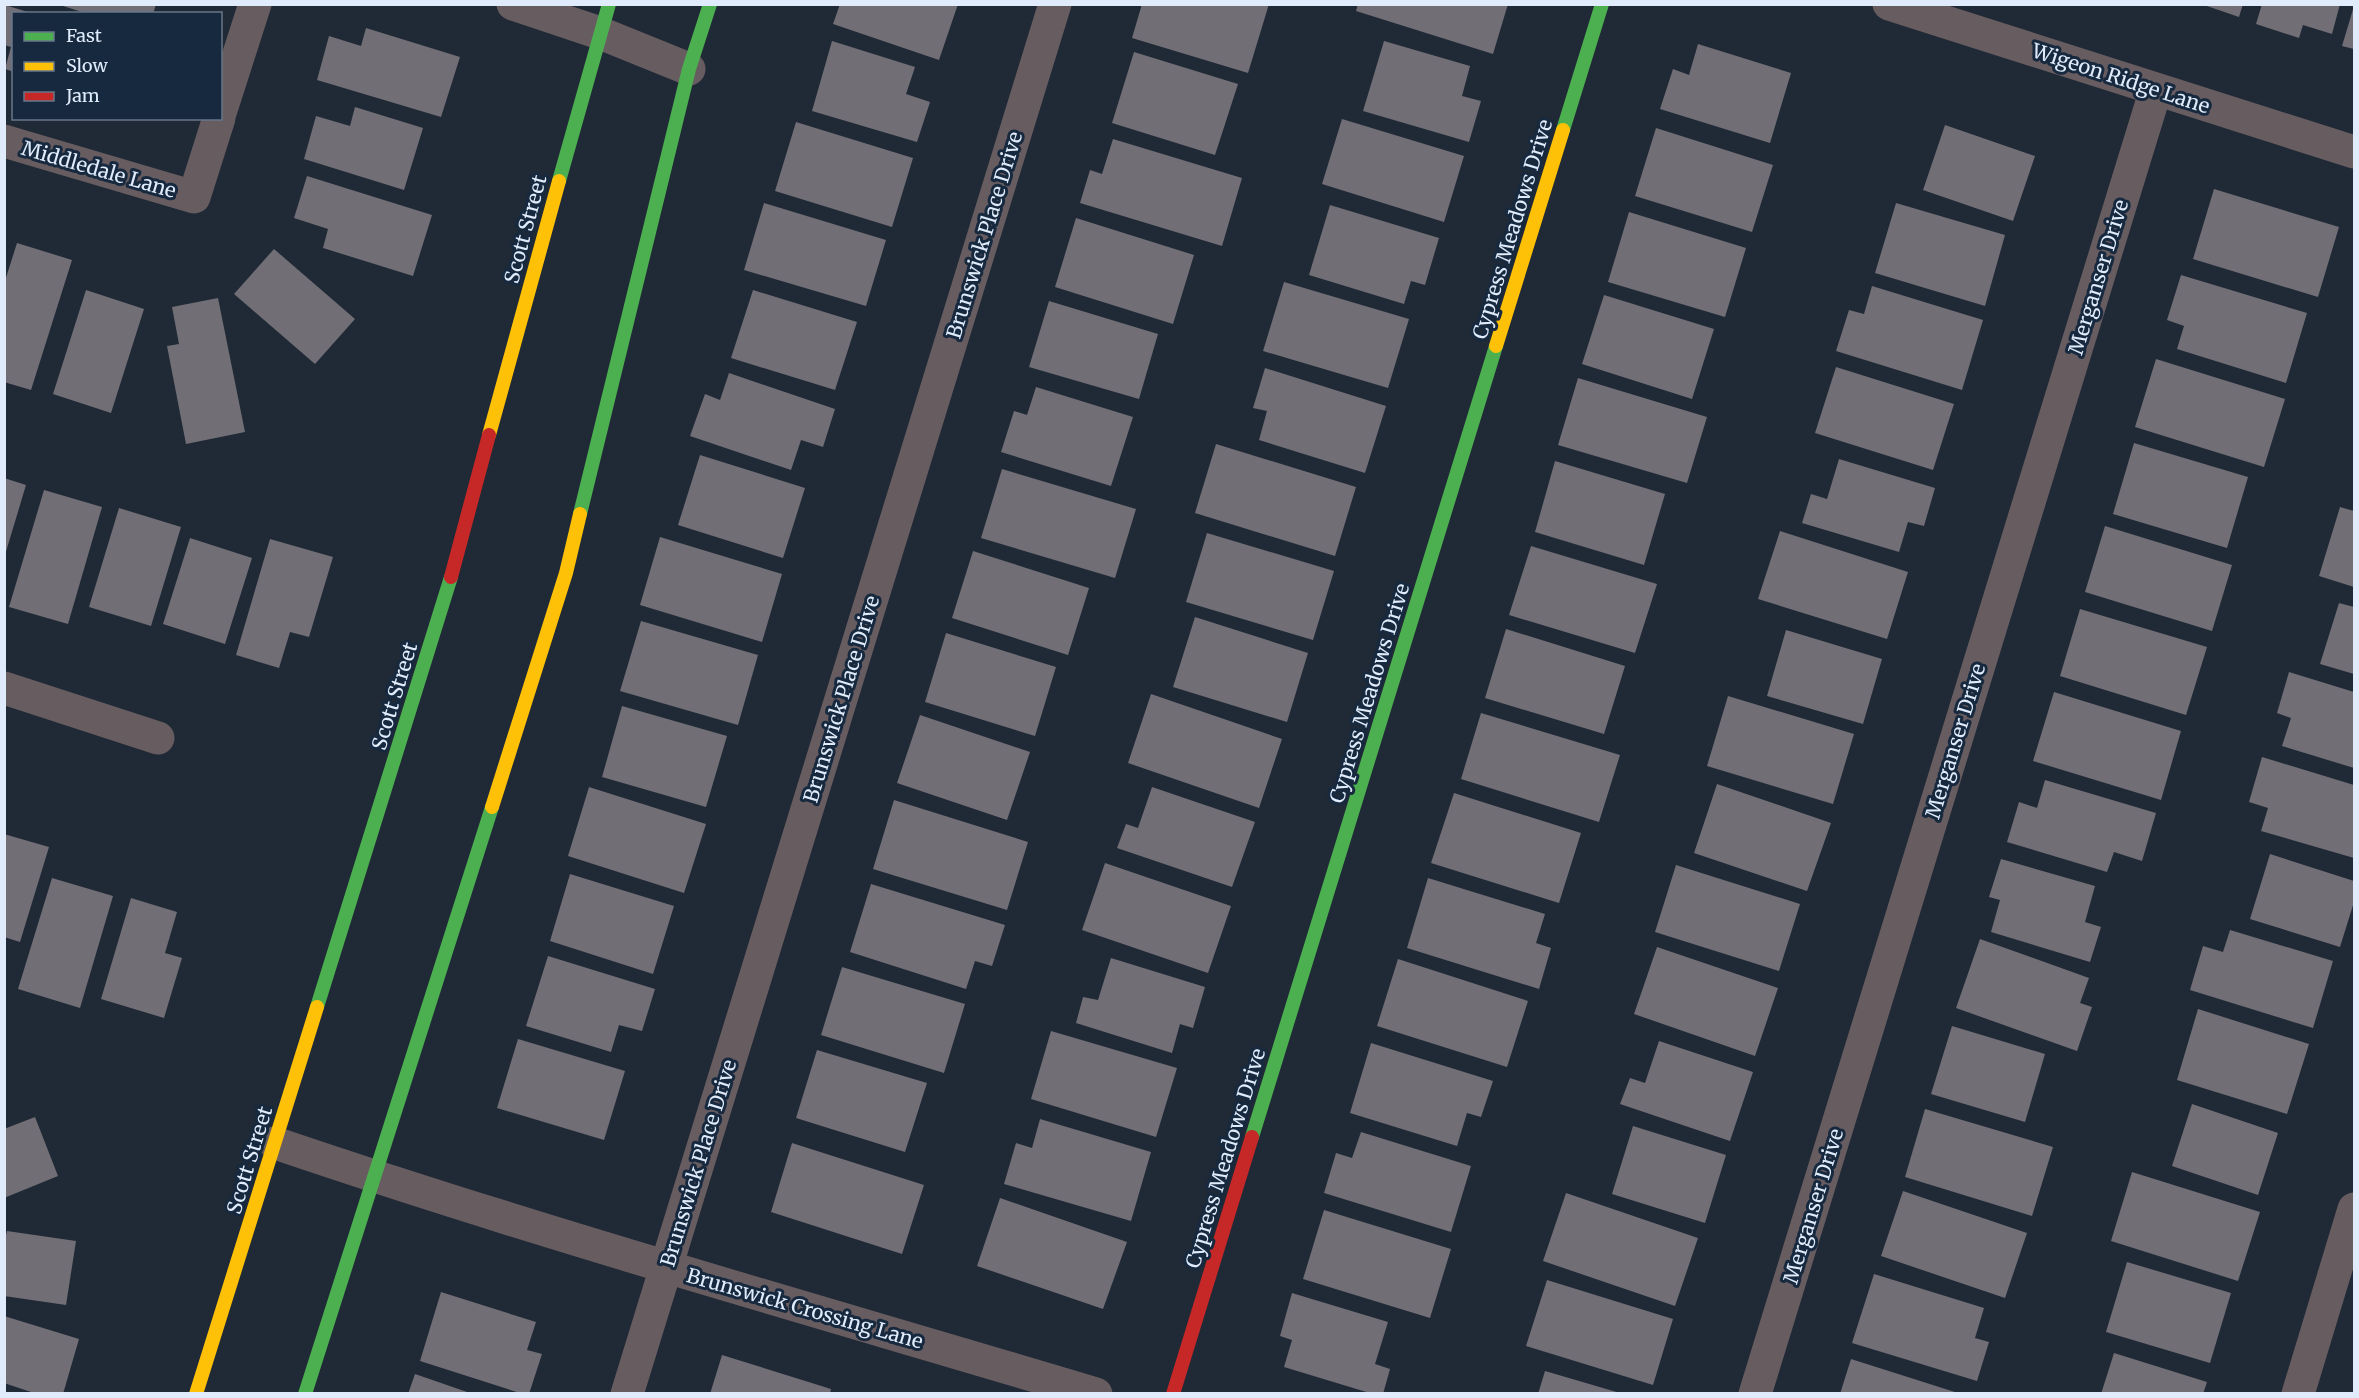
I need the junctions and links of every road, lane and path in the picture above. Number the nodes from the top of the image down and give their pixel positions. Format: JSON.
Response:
{"nodes":[{"id":1,"x":255,"y":4,"type":"edge"},
{"id":2,"x":513,"y":4,"type":"edge"},
{"id":3,"x":710,"y":4,"type":"edge"},
{"id":4,"x":1055,"y":4,"type":"edge"},
{"id":5,"x":1602,"y":4,"type":"edge"},
{"id":6,"x":1888,"y":4,"type":"edge"},
{"id":7,"x":605,"y":19,"type":"edge"},
{"id":8,"x":689,"y":69,"type":"junction"},
{"id":9,"x":2156,"y":89,"type":"junction"},
{"id":10,"x":222,"y":106,"type":"edge"},
{"id":11,"x":218,"y":120,"type":"edge"},
{"id":12,"x":4,"y":141,"type":"edge"},
{"id":13,"x":2355,"y":152,"type":"edge"},
{"id":14,"x":4,"y":688,"type":"edge"},
{"id":15,"x":158,"y":738,"type":"dead end"},
{"id":16,"x":275,"y":1143,"type":"junction"},
{"id":17,"x":374,"y":1176,"type":"junction"},
{"id":18,"x":2355,"y":1209,"type":"edge"},
{"id":19,"x":666,"y":1266,"type":"junction"},
{"id":20,"x":196,"y":1394,"type":"edge"},
{"id":21,"x":305,"y":1394,"type":"edge"},
{"id":22,"x":627,"y":1394,"type":"edge"},
{"id":23,"x":1096,"y":1394,"type":"edge"},
{"id":24,"x":1173,"y":1394,"type":"edge"},
{"id":25,"x":1755,"y":1394,"type":"edge"},
{"id":26,"x":2298,"y":1394,"type":"edge"}],
"edges":[{"from":1,"to":10,"type":"street"},
{"from":2,"to":7,"type":"street"},
{"from":3,"to":8,"type":"main road"},
{"from":4,"to":19,"type":"street","name":"Brunswick Place Drive"},
{"from":5,"to":24,"type":"main road","name":"Cypress Meadows Drive"},
{"from":6,"to":9,"type":"street","name":"Wigeon Ridge Lane"},
{"from":7,"to":8,"type":"street"},
{"from":7,"to":16,"type":"main road","name":"Scott Street"},
{"from":8,"to":17,"type":"main road"},
{"from":9,"to":13,"type":"street","name":"Wigeon Ridge Lane"},
{"from":9,"to":25,"type":"street","name":"Merganser Drive"},
{"from":11,"to":12,"type":"street","name":"Middledale Lane"},
{"from":14,"to":15,"type":"street"},
{"from":16,"to":17,"type":"street","name":"Brunswick Crossing Lane"},
{"from":16,"to":20,"type":"main road","name":"Scott Street"},
{"from":17,"to":19,"type":"street","name":"Brunswick Crossing Lane"},
{"from":17,"to":21,"type":"main road"},
{"from":18,"to":26,"type":"street"},
{"from":19,"to":22,"type":"street","name":"Brunswick Place Drive"},
{"from":19,"to":23,"type":"street","name":"Brunswick Crossing Lane"}]}
